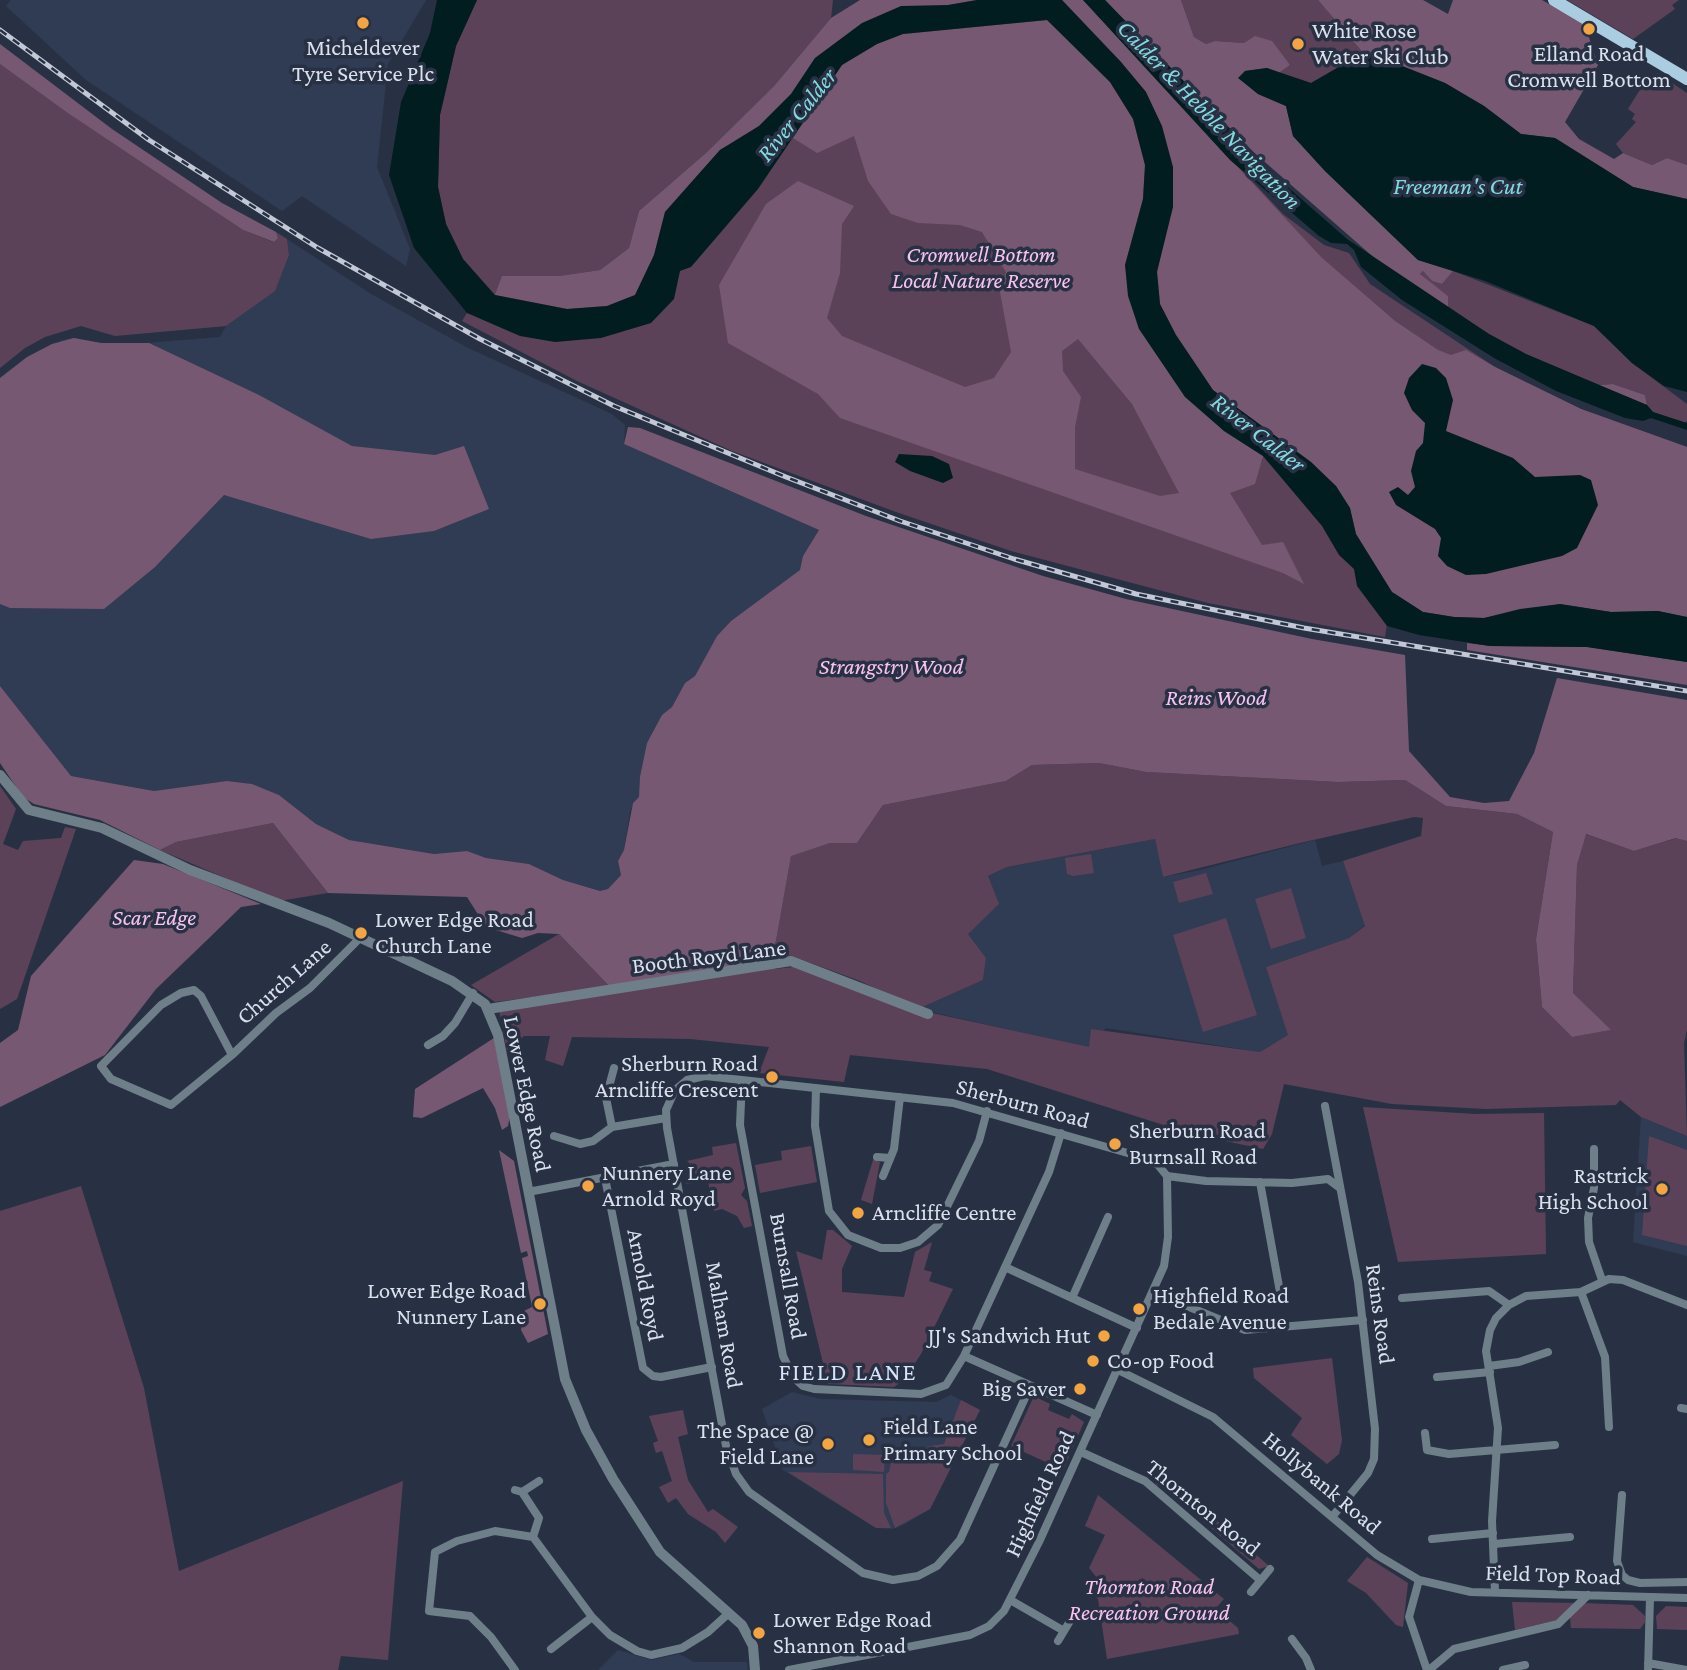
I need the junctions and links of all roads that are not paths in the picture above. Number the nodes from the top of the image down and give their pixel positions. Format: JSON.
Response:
{"nodes":[{"id":1,"x":1554,"y":0,"type":"edge"},
{"id":2,"x":1687,"y":79,"type":"edge"},
{"id":3,"x":0,"y":775,"type":"edge"},
{"id":4,"x":360,"y":938,"type":"junction"},
{"id":5,"x":473,"y":993,"type":"junction"},
{"id":6,"x":488,"y":1009,"type":"junction"},
{"id":7,"x":928,"y":1014,"type":"dead end"},
{"id":8,"x":428,"y":1045,"type":"dead end"},
{"id":9,"x":232,"y":1055,"type":"junction"},
{"id":10,"x":614,"y":1068,"type":"dead end"},
{"id":11,"x":742,"y":1080,"type":"junction"},
{"id":12,"x":816,"y":1088,"type":"junction"},
{"id":13,"x":900,"y":1097,"type":"junction"},
{"id":14,"x":1325,"y":1106,"type":"dead end"},
{"id":15,"x":987,"y":1111,"type":"junction"},
{"id":16,"x":666,"y":1118,"type":"junction"},
{"id":17,"x":612,"y":1128,"type":"junction"},
{"id":18,"x":1061,"y":1133,"type":"junction"},
{"id":19,"x":554,"y":1136,"type":"dead end"},
{"id":20,"x":1594,"y":1149,"type":"dead end"},
{"id":21,"x":877,"y":1157,"type":"dead end"},
{"id":22,"x":890,"y":1158,"type":"junction"},
{"id":23,"x":674,"y":1164,"type":"junction"},
{"id":24,"x":1167,"y":1176,"type":"junction"},
{"id":25,"x":883,"y":1177,"type":"dead end"},
{"id":26,"x":605,"y":1178,"type":"junction"},
{"id":27,"x":1260,"y":1182,"type":"junction"},
{"id":28,"x":1340,"y":1188,"type":"junction"},
{"id":29,"x":528,"y":1192,"type":"junction"},
{"id":30,"x":1108,"y":1217,"type":"dead end"},
{"id":31,"x":1005,"y":1268,"type":"junction"},
{"id":32,"x":1602,"y":1280,"type":"junction"},
{"id":33,"x":1153,"y":1292,"type":"junction"},
{"id":34,"x":1280,"y":1292,"type":"dead end"},
{"id":35,"x":1581,"y":1292,"type":"junction"},
{"id":36,"x":1072,"y":1298,"type":"junction"},
{"id":37,"x":1402,"y":1298,"type":"dead end"},
{"id":38,"x":1508,"y":1305,"type":"junction"},
{"id":39,"x":1687,"y":1305,"type":"edge"},
{"id":40,"x":1363,"y":1320,"type":"junction"},
{"id":41,"x":1137,"y":1328,"type":"junction"},
{"id":42,"x":1548,"y":1352,"type":"dead end"},
{"id":43,"x":964,"y":1356,"type":"junction"},
{"id":44,"x":712,"y":1367,"type":"junction"},
{"id":45,"x":1489,"y":1369,"type":"junction"},
{"id":46,"x":1118,"y":1370,"type":"junction"},
{"id":47,"x":1437,"y":1377,"type":"dead end"},
{"id":48,"x":1030,"y":1387,"type":"junction"},
{"id":49,"x":1097,"y":1415,"type":"junction"},
{"id":50,"x":1609,"y":1427,"type":"dead end"},
{"id":51,"x":1425,"y":1433,"type":"dead end"},
{"id":52,"x":1555,"y":1445,"type":"dead end"},
{"id":53,"x":1499,"y":1451,"type":"junction"},
{"id":54,"x":1081,"y":1452,"type":"junction"},
{"id":55,"x":539,"y":1481,"type":"dead end"},
{"id":56,"x":1622,"y":1495,"type":"dead end"},
{"id":57,"x":1332,"y":1517,"type":"junction"},
{"id":58,"x":1493,"y":1533,"type":"junction"},
{"id":59,"x":1570,"y":1537,"type":"dead end"},
{"id":60,"x":533,"y":1538,"type":"junction"},
{"id":61,"x":1432,"y":1539,"type":"dead end"},
{"id":62,"x":1494,"y":1544,"type":"junction"},
{"id":63,"x":1270,"y":1570,"type":"dead end"},
{"id":64,"x":1261,"y":1580,"type":"junction"},
{"id":65,"x":1419,"y":1580,"type":"junction"},
{"id":66,"x":1687,"y":1582,"type":"edge"},
{"id":67,"x":1251,"y":1592,"type":"dead end"},
{"id":68,"x":1495,"y":1592,"type":"junction"},
{"id":69,"x":1588,"y":1595,"type":"junction"},
{"id":70,"x":1650,"y":1598,"type":"junction"},
{"id":71,"x":1687,"y":1598,"type":"edge"},
{"id":72,"x":1012,"y":1601,"type":"junction"},
{"id":73,"x":729,"y":1613,"type":"junction"},
{"id":74,"x":592,"y":1617,"type":"junction"},
{"id":75,"x":1070,"y":1621,"type":"dead end"},
{"id":76,"x":1064,"y":1631,"type":"junction"},
{"id":77,"x":1292,"y":1639,"type":"dead end"},
{"id":78,"x":1058,"y":1642,"type":"dead end"},
{"id":79,"x":551,"y":1649,"type":"dead end"},
{"id":80,"x":1525,"y":1665,"type":"dead end"},
{"id":81,"x":1648,"y":1666,"type":"edge"},
{"id":82,"x":515,"y":1670,"type":"edge"},
{"id":83,"x":755,"y":1670,"type":"edge"},
{"id":84,"x":789,"y":1670,"type":"edge"},
{"id":85,"x":1311,"y":1670,"type":"edge"},
{"id":86,"x":1428,"y":1670,"type":"edge"},
{"id":87,"x":1503,"y":1670,"type":"edge"},
{"id":88,"x":1687,"y":1670,"type":"edge"}],
"edges":[{"from":1,"to":2,"type":"main road"},
{"from":3,"to":4,"type":"street","name":"Lower Edge Road"},
{"from":4,"to":5,"type":"street","name":"Lower Edge Road"},
{"from":4,"to":9,"type":"street","name":"Church Lane"},
{"from":5,"to":6,"type":"street","name":"Lower Edge Road"},
{"from":5,"to":8,"type":"street"},
{"from":6,"to":7,"type":"street","name":"Booth Royd Lane"},
{"from":6,"to":29,"type":"street","name":"Lower Edge Road"},
{"from":9,"to":9,"type":"street","name":"Church Lane"},
{"from":10,"to":17,"type":"street"},
{"from":11,"to":12,"type":"street","name":"Sherburn Road"},
{"from":11,"to":16,"type":"street","name":"Sherburn Road"},
{"from":11,"to":43,"type":"street","name":"Burnsall Road"},
{"from":12,"to":13,"type":"street","name":"Sherburn Road"},
{"from":12,"to":15,"type":"street"},
{"from":13,"to":15,"type":"street","name":"Sherburn Road"},
{"from":13,"to":22,"type":"street"},
{"from":14,"to":28,"type":"street","name":"Reins Road"},
{"from":15,"to":18,"type":"street","name":"Sherburn Road"},
{"from":16,"to":17,"type":"street"},
{"from":16,"to":23,"type":"street","name":"Malham Road"},
{"from":17,"to":19,"type":"street"},
{"from":18,"to":24,"type":"street","name":"Sherburn Road"},
{"from":18,"to":31,"type":"street","name":"Burnsall Road"},
{"from":20,"to":32,"type":"street"},
{"from":21,"to":22,"type":"street"},
{"from":22,"to":25,"type":"street"},
{"from":23,"to":26,"type":"street"},
{"from":23,"to":44,"type":"street","name":"Malham Road"},
{"from":24,"to":27,"type":"street","name":"Sherburn Road"},
{"from":24,"to":33,"type":"street","name":"Highfield Road"},
{"from":26,"to":29,"type":"street"},
{"from":26,"to":44,"type":"street","name":"Arnold Royd"},
{"from":27,"to":28,"type":"street","name":"Sherburn Road"},
{"from":27,"to":34,"type":"street"},
{"from":28,"to":40,"type":"street","name":"Reins Road"},
{"from":29,"to":73,"type":"street","name":"Lower Edge Road"},
{"from":30,"to":36,"type":"street"},
{"from":31,"to":36,"type":"street"},
{"from":31,"to":43,"type":"street","name":"Burnsall Road"},
{"from":32,"to":35,"type":"street"},
{"from":32,"to":39,"type":"street"},
{"from":33,"to":40,"type":"street"},
{"from":33,"to":41,"type":"street","name":"Highfield Road"},
{"from":35,"to":38,"type":"street"},
{"from":35,"to":50,"type":"street"},
{"from":36,"to":41,"type":"street"},
{"from":37,"to":38,"type":"street"},
{"from":38,"to":45,"type":"street"},
{"from":40,"to":57,"type":"street","name":"Reins Road"},
{"from":41,"to":46,"type":"street","name":"Highfield Road"},
{"from":42,"to":45,"type":"street"},
{"from":43,"to":48,"type":"street"},
{"from":44,"to":48,"type":"street","name":"Malham Road"},
{"from":45,"to":47,"type":"street"},
{"from":45,"to":53,"type":"street"},
{"from":46,"to":49,"type":"street","name":"Highfield Road"},
{"from":46,"to":57,"type":"street","name":"Hollybank Road"},
{"from":48,"to":49,"type":"street"},
{"from":49,"to":54,"type":"street","name":"Highfield Road"},
{"from":51,"to":53,"type":"street"},
{"from":52,"to":53,"type":"street"},
{"from":53,"to":58,"type":"street"},
{"from":54,"to":64,"type":"street","name":"Thornton Road"},
{"from":54,"to":72,"type":"street","name":"Highfield Road"},
{"from":55,"to":60,"type":"street"},
{"from":56,"to":66,"type":"street"},
{"from":57,"to":65,"type":"street","name":"Hollybank Road"},
{"from":58,"to":61,"type":"street"},
{"from":58,"to":62,"type":"street"},
{"from":59,"to":62,"type":"street"},
{"from":60,"to":74,"type":"street"},
{"from":60,"to":82,"type":"street"},
{"from":62,"to":68,"type":"street"},
{"from":63,"to":64,"type":"street","name":"Thornton Road"},
{"from":64,"to":67,"type":"street","name":"Thornton Road"},
{"from":65,"to":68,"type":"street","name":"Field Top Road"},
{"from":65,"to":86,"type":"street"},
{"from":68,"to":69,"type":"street","name":"Field Top Road"},
{"from":69,"to":70,"type":"street","name":"Field Top Road"},
{"from":69,"to":86,"type":"street"},
{"from":70,"to":71,"type":"street","name":"Field Top Road"},
{"from":70,"to":81,"type":"street"},
{"from":72,"to":76,"type":"street"},
{"from":72,"to":84,"type":"street","name":"Highfield Road"},
{"from":73,"to":74,"type":"street"},
{"from":73,"to":83,"type":"street","name":"Lower Edge Road"},
{"from":74,"to":79,"type":"street"},
{"from":75,"to":76,"type":"street"},
{"from":76,"to":78,"type":"street"},
{"from":77,"to":85,"type":"street"},
{"from":80,"to":87,"type":"street"},
{"from":81,"to":88,"type":"street"}]}
